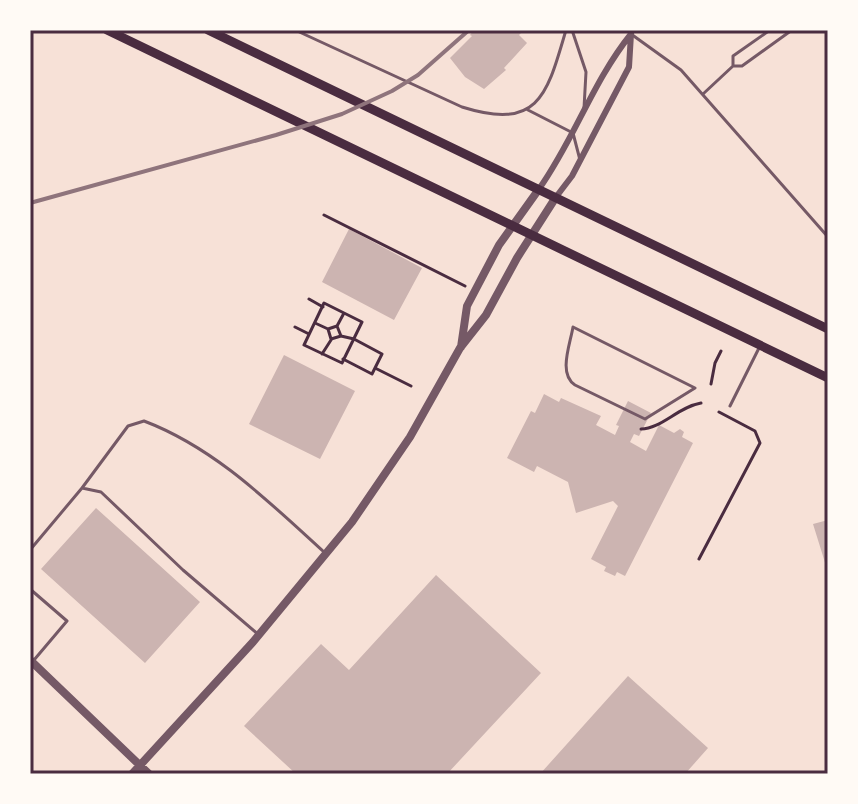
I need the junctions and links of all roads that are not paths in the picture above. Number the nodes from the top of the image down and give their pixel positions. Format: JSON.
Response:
{"nodes":[{"id":1,"x":107,"y":30,"type":"edge"},
{"id":2,"x":208,"y":30,"type":"edge"},
{"id":3,"x":295,"y":30,"type":"edge"},
{"id":4,"x":566,"y":30,"type":"edge"},
{"id":5,"x":572,"y":30,"type":"edge"},
{"id":6,"x":770,"y":30,"type":"edge"},
{"id":7,"x":792,"y":30,"type":"edge"},
{"id":8,"x":632,"y":32,"type":"edge"},
{"id":9,"x":733,"y":66,"type":"junction"},
{"id":10,"x":703,"y":94,"type":"junction"},
{"id":11,"x":528,"y":110,"type":"junction"},
{"id":12,"x":584,"y":111,"type":"junction"},
{"id":13,"x":573,"y":133,"type":"junction"},
{"id":14,"x":580,"y":160,"type":"junction"},
{"id":15,"x":539,"y":189,"type":"junction"},
{"id":16,"x":556,"y":197,"type":"junction"},
{"id":17,"x":513,"y":226,"type":"junction"},
{"id":18,"x":531,"y":235,"type":"junction"},
{"id":19,"x":828,"y":237,"type":"edge"},
{"id":20,"x":828,"y":329,"type":"edge"},
{"id":21,"x":761,"y":345,"type":"junction"},
{"id":22,"x":460,"y":348,"type":"junction"},
{"id":23,"x":828,"y":378,"type":"edge"},
{"id":24,"x":695,"y":388,"type":"joint"},
{"id":25,"x":730,"y":406,"type":"dead end"},
{"id":26,"x":82,"y":488,"type":"junction"},
{"id":27,"x":30,"y":550,"type":"edge"},
{"id":28,"x":327,"y":554,"type":"junction"},
{"id":29,"x":30,"y":589,"type":"edge"},
{"id":30,"x":259,"y":635,"type":"junction"},
{"id":31,"x":31,"y":661,"type":"edge"},
{"id":32,"x":139,"y":765,"type":"junction"},
{"id":33,"x":132,"y":774,"type":"edge"},
{"id":34,"x":149,"y":774,"type":"edge"}],
"edges":[{"from":1,"to":17,"type":"main road"},
{"from":2,"to":15,"type":"main road"},
{"from":3,"to":11,"type":"lane"},
{"from":4,"to":11,"type":"lane"},
{"from":5,"to":12,"type":"lane"},
{"from":6,"to":9,"type":"lane"},
{"from":7,"to":9,"type":"lane"},
{"from":8,"to":10,"type":"lane"},
{"from":8,"to":12,"type":"street"},
{"from":8,"to":14,"type":"street"},
{"from":9,"to":10,"type":"lane"},
{"from":10,"to":19,"type":"lane"},
{"from":11,"to":13,"type":"lane"},
{"from":12,"to":13,"type":"street"},
{"from":13,"to":14,"type":"lane"},
{"from":13,"to":15,"type":"street"},
{"from":14,"to":16,"type":"street"},
{"from":15,"to":16,"type":"main road"},
{"from":15,"to":17,"type":"street"},
{"from":16,"to":18,"type":"street"},
{"from":16,"to":20,"type":"main road"},
{"from":17,"to":18,"type":"main road"},
{"from":17,"to":22,"type":"street"},
{"from":18,"to":21,"type":"main road"},
{"from":18,"to":22,"type":"street"},
{"from":21,"to":23,"type":"main road"},
{"from":21,"to":25,"type":"lane"},
{"from":22,"to":28,"type":"street"},
{"from":24,"to":24,"type":"lane"},
{"from":26,"to":27,"type":"lane"},
{"from":26,"to":28,"type":"lane"},
{"from":26,"to":30,"type":"lane"},
{"from":28,"to":30,"type":"street"},
{"from":29,"to":31,"type":"lane"},
{"from":30,"to":32,"type":"street"},
{"from":31,"to":32,"type":"street"},
{"from":32,"to":33,"type":"street"},
{"from":32,"to":34,"type":"street"}]}
